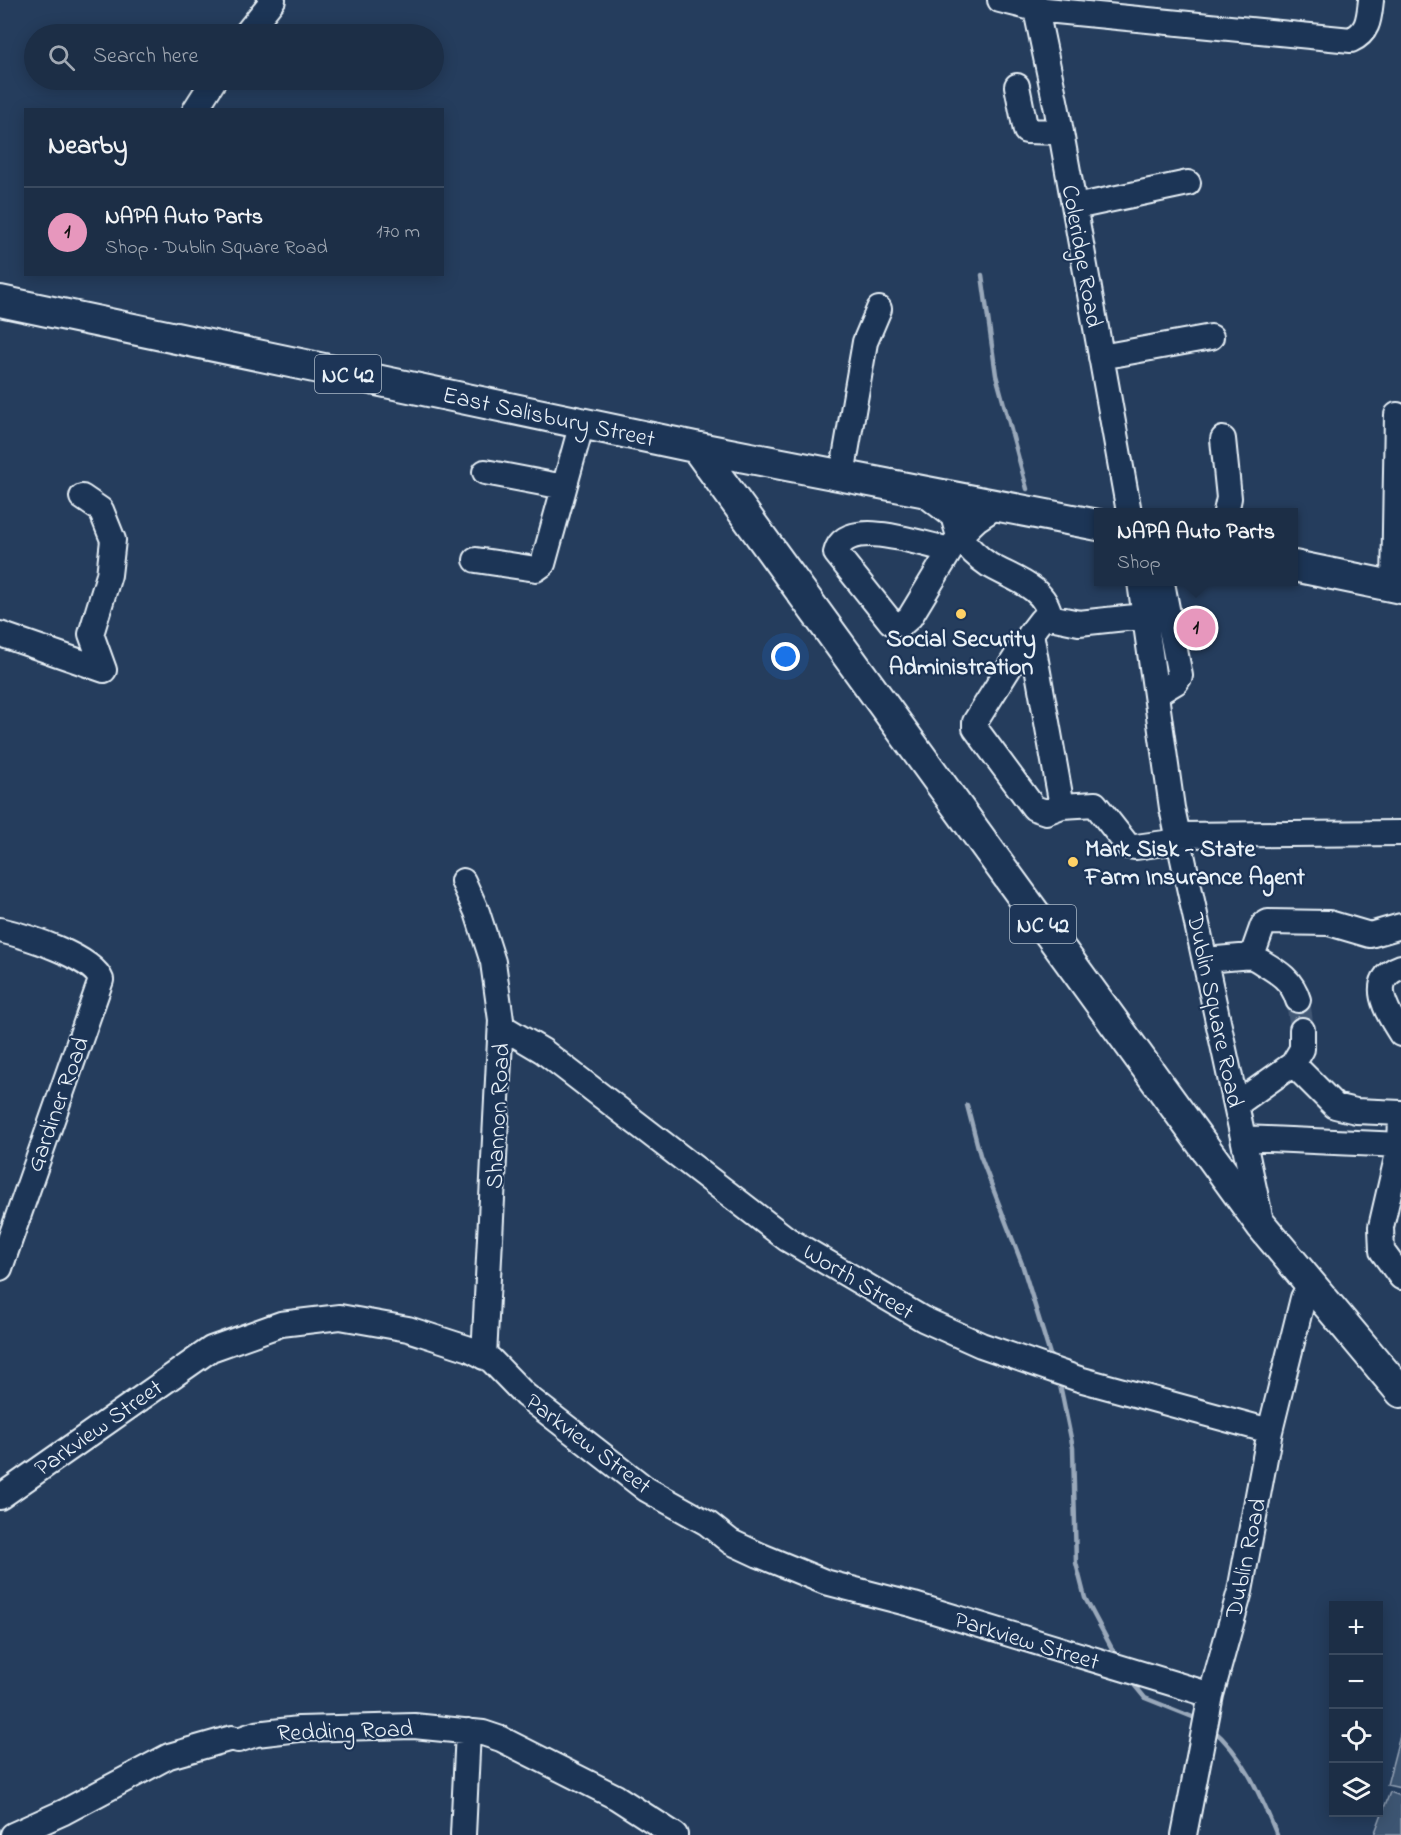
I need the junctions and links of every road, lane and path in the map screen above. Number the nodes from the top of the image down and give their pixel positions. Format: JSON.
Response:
{"nodes":[{"id":1,"x":273,"y":0,"type":"edge"},
{"id":2,"x":1000,"y":0,"type":"edge"},
{"id":3,"x":1371,"y":0,"type":"edge"},
{"id":4,"x":1035,"y":5,"type":"edge"},
{"id":5,"x":254,"y":24,"type":"edge"},
{"id":6,"x":1017,"y":86,"type":"dead end"},
{"id":7,"x":208,"y":90,"type":"edge"},
{"id":8,"x":196,"y":108,"type":"edge"},
{"id":9,"x":1061,"y":132,"type":"junction"},
{"id":10,"x":1188,"y":183,"type":"dead end"},
{"id":11,"x":1075,"y":207,"type":"junction"},
{"id":12,"x":0,"y":301,"type":"edge"},
{"id":13,"x":879,"y":309,"type":"dead end"},
{"id":14,"x":1211,"y":337,"type":"dead end"},
{"id":15,"x":1101,"y":357,"type":"junction"},
{"id":16,"x":582,"y":423,"type":"junction"},
{"id":17,"x":1399,"y":428,"type":"edge"},
{"id":18,"x":1223,"y":439,"type":"dead end"},
{"id":19,"x":696,"y":447,"type":"junction"},
{"id":20,"x":485,"y":472,"type":"dead end"},
{"id":21,"x":842,"y":475,"type":"junction"},
{"id":22,"x":564,"y":487,"type":"junction"},
{"id":23,"x":920,"y":490,"type":"junction"},
{"id":24,"x":82,"y":497,"type":"dead end"},
{"id":25,"x":998,"y":506,"type":"junction"},
{"id":26,"x":1128,"y":508,"type":"edge"},
{"id":27,"x":1227,"y":508,"type":"edge"},
{"id":28,"x":1094,"y":524,"type":"edge"},
{"id":29,"x":955,"y":543,"type":"junction"},
{"id":30,"x":476,"y":560,"type":"dead end"},
{"id":31,"x":1298,"y":567,"type":"edge"},
{"id":32,"x":1140,"y":586,"type":"edge"},
{"id":33,"x":1397,"y":587,"type":"edge"},
{"id":34,"x":1163,"y":588,"type":"dead end"},
{"id":35,"x":1144,"y":616,"type":"junction"},
{"id":36,"x":1050,"y":617,"type":"junction"},
{"id":37,"x":1031,"y":633,"type":"junction"},
{"id":38,"x":0,"y":634,"type":"edge"},
{"id":39,"x":1156,"y":694,"type":"junction"},
{"id":40,"x":1062,"y":806,"type":"junction"},
{"id":41,"x":1401,"y":833,"type":"edge"},
{"id":42,"x":1179,"y":838,"type":"junction"},
{"id":43,"x":463,"y":881,"type":"dead end"},
{"id":44,"x":1401,"y":926,"type":"edge"},
{"id":45,"x":0,"y":930,"type":"edge"},
{"id":46,"x":1252,"y":956,"type":"junction"},
{"id":47,"x":1205,"y":960,"type":"junction"},
{"id":48,"x":1401,"y":967,"type":"edge"},
{"id":49,"x":1298,"y":1000,"type":"tunnel mouth"},
{"id":50,"x":501,"y":1026,"type":"junction"},
{"id":51,"x":1302,"y":1030,"type":"tunnel mouth"},
{"id":52,"x":1401,"y":1034,"type":"edge"},
{"id":53,"x":1293,"y":1064,"type":"junction"},
{"id":54,"x":1237,"y":1104,"type":"junction"},
{"id":55,"x":1401,"y":1113,"type":"edge"},
{"id":56,"x":1401,"y":1118,"type":"edge"},
{"id":57,"x":1244,"y":1138,"type":"junction"},
{"id":58,"x":1401,"y":1145,"type":"edge"},
{"id":59,"x":1218,"y":1165,"type":"junction"},
{"id":60,"x":1394,"y":1205,"type":"edge"},
{"id":61,"x":1261,"y":1225,"type":"junction"},
{"id":62,"x":0,"y":1268,"type":"edge"},
{"id":63,"x":1401,"y":1277,"type":"edge"},
{"id":64,"x":1310,"y":1284,"type":"junction"},
{"id":65,"x":484,"y":1357,"type":"junction"},
{"id":66,"x":1401,"y":1392,"type":"edge"},
{"id":67,"x":1270,"y":1431,"type":"junction"},
{"id":68,"x":0,"y":1497,"type":"edge"},
{"id":69,"x":1211,"y":1695,"type":"junction"},
{"id":70,"x":468,"y":1731,"type":"junction"},
{"id":71,"x":13,"y":1835,"type":"edge"},
{"id":72,"x":464,"y":1835,"type":"edge"},
{"id":73,"x":675,"y":1835,"type":"edge"},
{"id":74,"x":1184,"y":1835,"type":"edge"}],
"edges":[{"from":1,"to":5,"type":"street"},
{"from":2,"to":4,"type":"street"},
{"from":3,"to":4,"type":"street"},
{"from":4,"to":9,"type":"street","name":"Coleridge Road"},
{"from":6,"to":9,"type":"street"},
{"from":7,"to":8,"type":"street"},
{"from":9,"to":11,"type":"street","name":"Coleridge Road"},
{"from":10,"to":11,"type":"street"},
{"from":11,"to":15,"type":"street","name":"Coleridge Road"},
{"from":12,"to":16,"type":"main road","name":"East Salisbury Street","number":"NC 42"},
{"from":13,"to":21,"type":"street"},
{"from":14,"to":15,"type":"street"},
{"from":15,"to":26,"type":"street","name":"Coleridge Road"},
{"from":16,"to":19,"type":"main road","name":"East Salisbury Street","number":"NC 42"},
{"from":16,"to":22,"type":"street"},
{"from":17,"to":33,"type":"street"},
{"from":18,"to":27,"type":"street"},
{"from":19,"to":21,"type":"main road","name":"East Salisbury Street"},
{"from":19,"to":59,"type":"main road","number":"NC 42"},
{"from":20,"to":22,"type":"street"},
{"from":21,"to":23,"type":"main road","name":"East Salisbury Street"},
{"from":22,"to":30,"type":"street"},
{"from":23,"to":25,"type":"main road","name":"East Salisbury Street"},
{"from":23,"to":29,"type":"street"},
{"from":24,"to":38,"type":"street"},
{"from":25,"to":28,"type":"main road","name":"East Salisbury Street"},
{"from":25,"to":29,"type":"street"},
{"from":29,"to":29,"type":"street"},
{"from":29,"to":36,"type":"street"},
{"from":31,"to":33,"type":"main road"},
{"from":32,"to":35,"type":"street","name":"Dublin Square Road"},
{"from":34,"to":39,"type":"street"},
{"from":35,"to":36,"type":"street"},
{"from":35,"to":39,"type":"street","name":"Dublin Square Road"},
{"from":36,"to":37,"type":"street"},
{"from":37,"to":40,"type":"street"},
{"from":37,"to":40,"type":"street"},
{"from":39,"to":42,"type":"street","name":"Dublin Square Road"},
{"from":40,"to":42,"type":"street"},
{"from":41,"to":42,"type":"street"},
{"from":42,"to":47,"type":"street","name":"Dublin Square Road"},
{"from":43,"to":50,"type":"street","name":"Shannon Road"},
{"from":44,"to":46,"type":"street"},
{"from":45,"to":62,"type":"street","name":"Gardiner Road"},
{"from":46,"to":47,"type":"street"},
{"from":46,"to":49,"type":"street"},
{"from":47,"to":54,"type":"street","name":"Dublin Square Road"},
{"from":48,"to":52,"type":"street"},
{"from":50,"to":65,"type":"street","name":"Shannon Road"},
{"from":50,"to":67,"type":"street","name":"Worth Street"},
{"from":51,"to":53,"type":"street"},
{"from":53,"to":54,"type":"street"},
{"from":53,"to":55,"type":"street"},
{"from":54,"to":57,"type":"street","name":"Dublin Square Road"},
{"from":56,"to":58,"type":"street"},
{"from":57,"to":58,"type":"street"},
{"from":57,"to":59,"type":"street"},
{"from":57,"to":61,"type":"street","name":"Dublin Square Road"},
{"from":58,"to":60,"type":"street"},
{"from":59,"to":61,"type":"main road","number":"NC 42"},
{"from":60,"to":63,"type":"street"},
{"from":61,"to":64,"type":"main road","number":"NC 42"},
{"from":64,"to":66,"type":"main road","number":"NC 42"},
{"from":64,"to":67,"type":"street","name":"Dublin Road"},
{"from":65,"to":68,"type":"street","name":"Parkview Street"},
{"from":65,"to":69,"type":"street","name":"Parkview Street"},
{"from":67,"to":69,"type":"street","name":"Dublin Road"},
{"from":69,"to":74,"type":"street","name":"Dublin Road"},
{"from":70,"to":71,"type":"street","name":"Redding Road"},
{"from":70,"to":72,"type":"street"},
{"from":70,"to":73,"type":"street","name":"Redding Road"}]}
